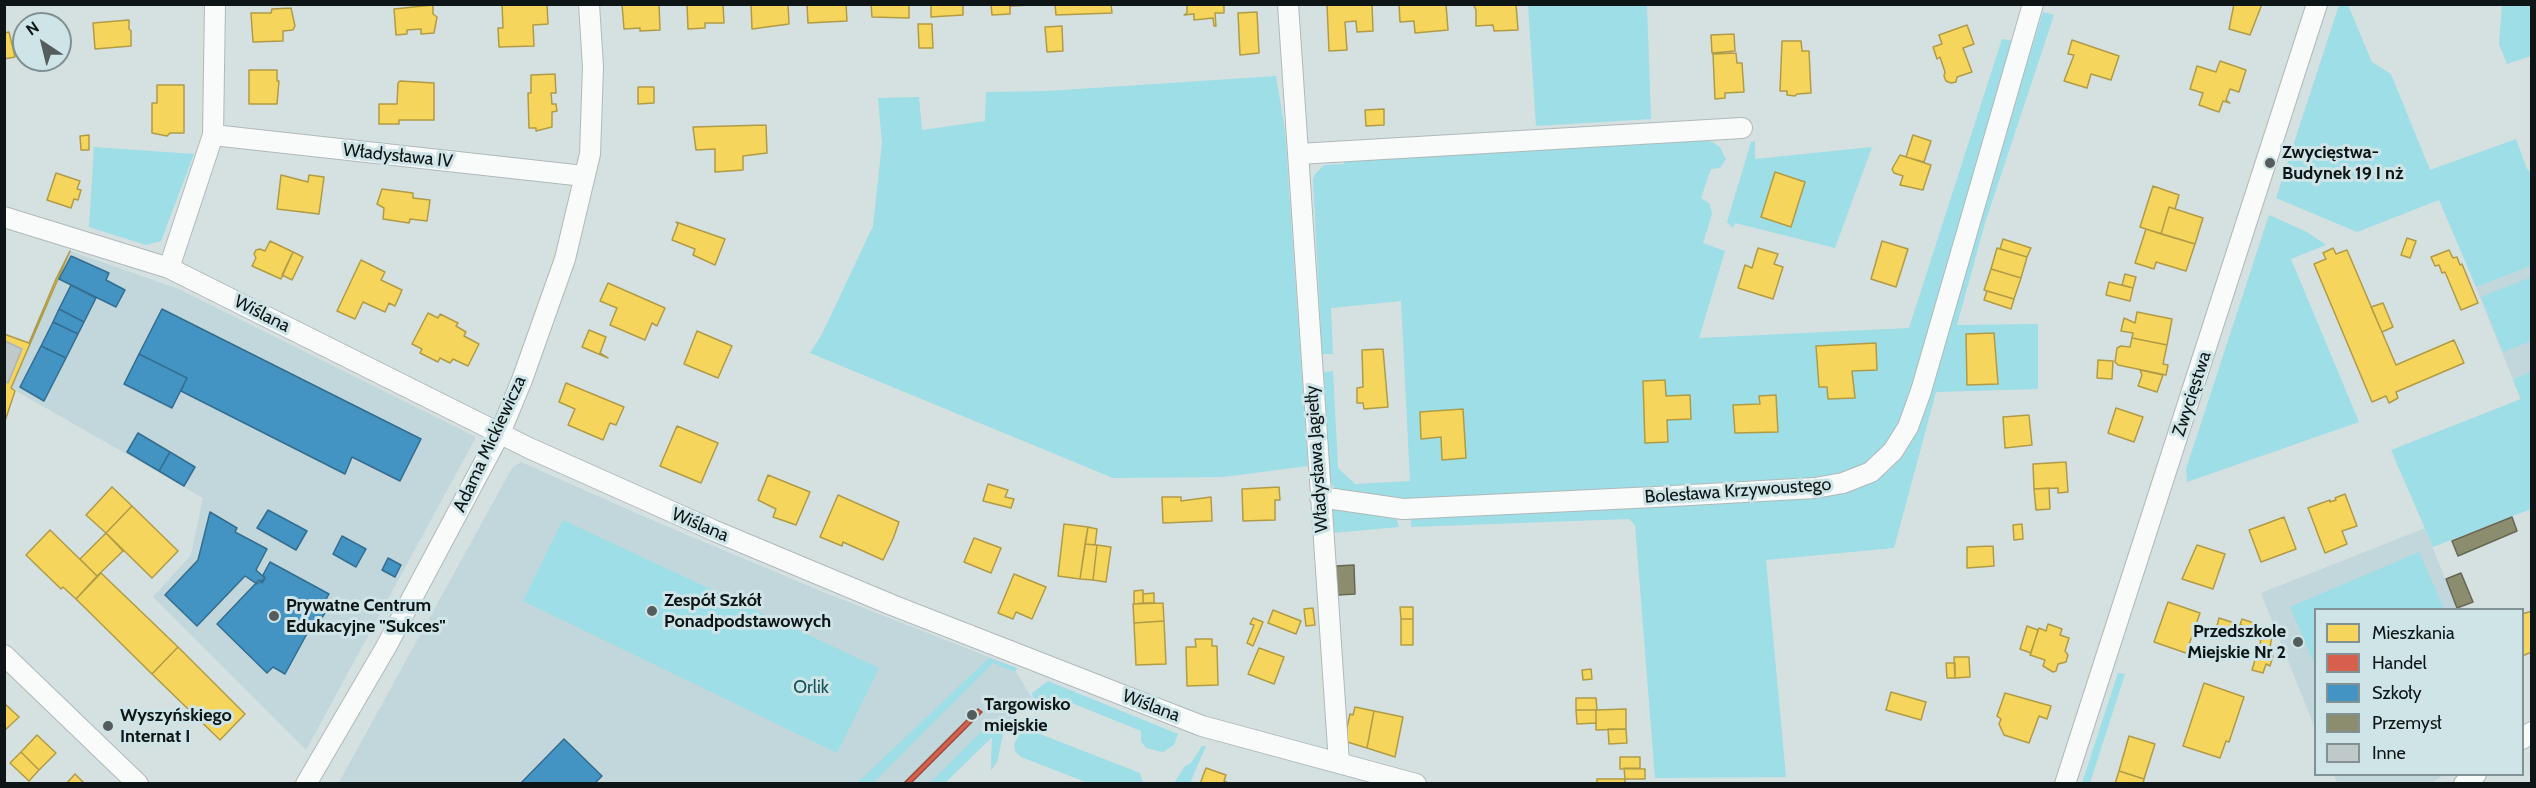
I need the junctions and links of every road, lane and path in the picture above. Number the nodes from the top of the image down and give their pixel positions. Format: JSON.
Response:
{"nodes":[{"id":1,"x":215,"y":4,"type":"edge"},
{"id":2,"x":589,"y":4,"type":"edge"},
{"id":3,"x":1288,"y":4,"type":"edge"},
{"id":4,"x":2033,"y":4,"type":"edge"},
{"id":5,"x":2317,"y":4,"type":"edge"},
{"id":6,"x":1742,"y":128,"type":"dead end"},
{"id":7,"x":213,"y":135,"type":"junction"},
{"id":8,"x":1298,"y":154,"type":"junction"},
{"id":9,"x":584,"y":176,"type":"junction"},
{"id":10,"x":4,"y":217,"type":"edge"},
{"id":11,"x":169,"y":268,"type":"junction"},
{"id":12,"x":500,"y":433,"type":"junction"},
{"id":13,"x":1320,"y":497,"type":"junction"},
{"id":14,"x":4,"y":656,"type":"edge"},
{"id":15,"x":1339,"y":763,"type":"junction"},
{"id":16,"x":138,"y":783,"type":"edge"},
{"id":17,"x":306,"y":783,"type":"edge"},
{"id":18,"x":1416,"y":783,"type":"edge"},
{"id":19,"x":2064,"y":783,"type":"edge"}],
"edges":[{"from":1,"to":7,"type":"street"},
{"from":2,"to":9,"type":"street","name":"Adama Mickiewicza"},
{"from":3,"to":8,"type":"street","name":"Władysława Jagiełły"},
{"from":4,"to":13,"type":"street","name":"Bolesława Krzywoustego"},
{"from":5,"to":19,"type":"street","name":"Zwycięstwa"},
{"from":6,"to":8,"type":"street"},
{"from":7,"to":9,"type":"street","name":"Władysława IV"},
{"from":7,"to":11,"type":"street"},
{"from":8,"to":13,"type":"street","name":"Władysława Jagiełły"},
{"from":9,"to":12,"type":"street","name":"Adama Mickiewicza"},
{"from":10,"to":11,"type":"street","name":"Wiślana"},
{"from":11,"to":12,"type":"street","name":"Wiślana"},
{"from":12,"to":15,"type":"street","name":"Wiślana"},
{"from":12,"to":17,"type":"street","name":"Adama Mickiewicza"},
{"from":13,"to":15,"type":"street","name":"Władysława Jagiełły"},
{"from":14,"to":16,"type":"street"},
{"from":15,"to":18,"type":"street","name":"Wiślana"}]}
